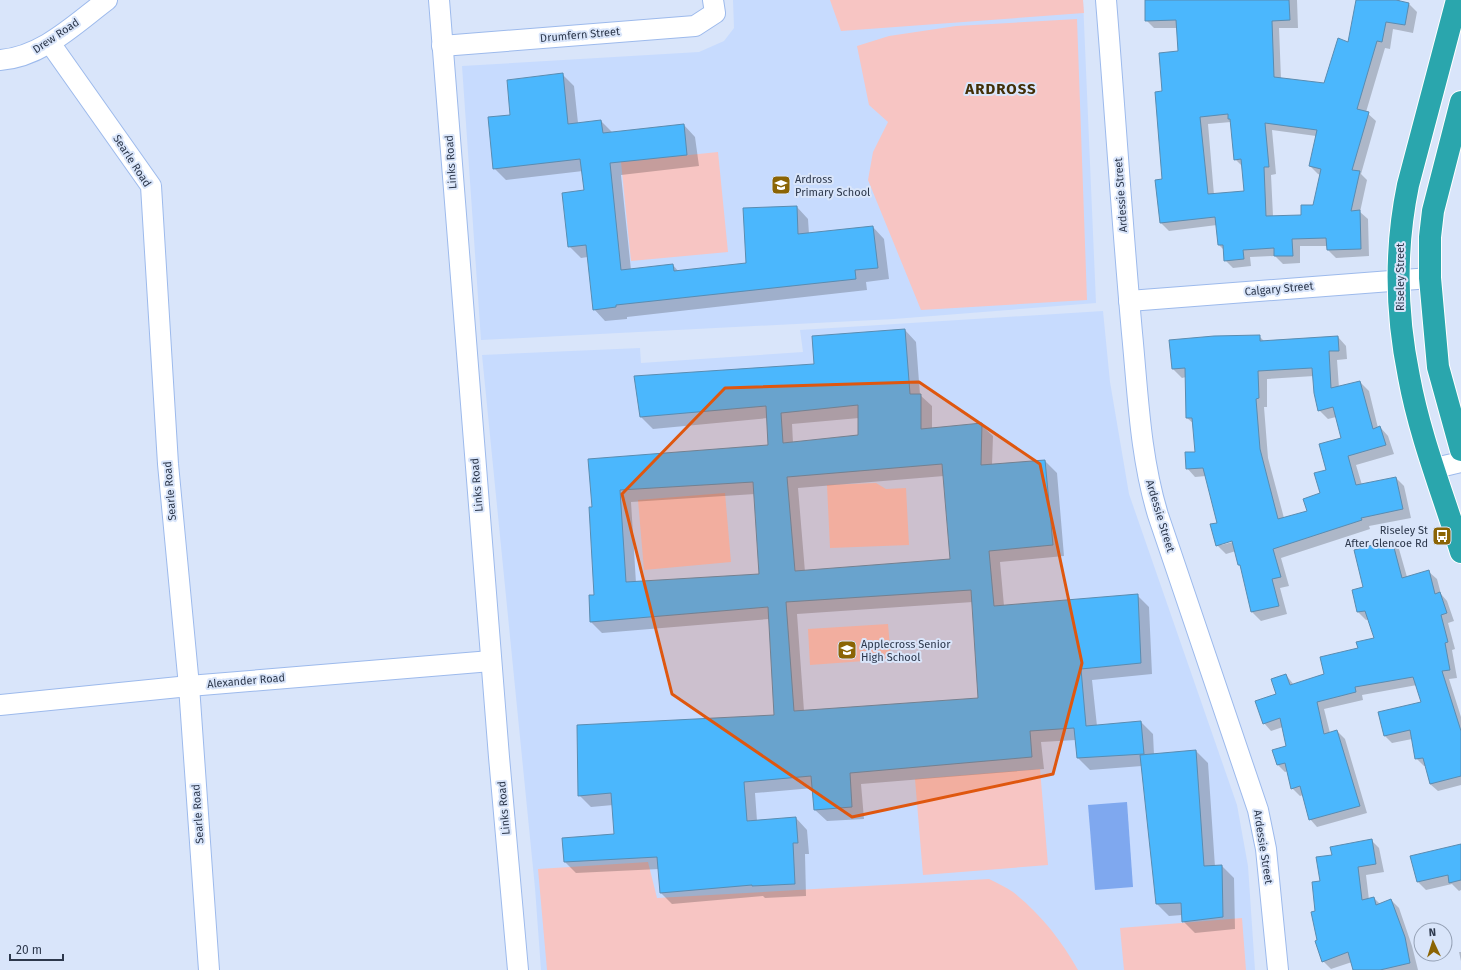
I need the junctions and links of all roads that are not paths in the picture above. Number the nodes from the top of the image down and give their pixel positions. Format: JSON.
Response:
{"nodes":[{"id":1,"x":107,"y":0,"type":"edge"},
{"id":2,"x":439,"y":0,"type":"edge"},
{"id":3,"x":1106,"y":0,"type":"edge"},
{"id":4,"x":1457,"y":0,"type":"edge"},
{"id":5,"x":714,"y":6,"type":"edge"},
{"id":6,"x":50,"y":43,"type":"junction"},
{"id":7,"x":442,"y":46,"type":"junction"},
{"id":8,"x":0,"y":60,"type":"edge"},
{"id":9,"x":1461,"y":102,"type":"edge"},
{"id":10,"x":1430,"y":278,"type":"junction"},
{"id":11,"x":1398,"y":279,"type":"junction"},
{"id":12,"x":1129,"y":301,"type":"junction"},
{"id":13,"x":1461,"y":450,"type":"edge"},
{"id":14,"x":1461,"y":462,"type":"edge"},
{"id":15,"x":1433,"y":466,"type":"junction"},
{"id":16,"x":1461,"y":552,"type":"edge"},
{"id":17,"x":491,"y":661,"type":"junction"},
{"id":18,"x":189,"y":686,"type":"junction"},
{"id":19,"x":0,"y":705,"type":"edge"},
{"id":20,"x":209,"y":970,"type":"edge"},
{"id":21,"x":518,"y":970,"type":"edge"},
{"id":22,"x":1278,"y":970,"type":"edge"}],
"edges":[{"from":1,"to":6,"type":"street","name":"Drew Road"},
{"from":2,"to":7,"type":"street","name":"Links Road"},
{"from":3,"to":12,"type":"street","name":"Ardessie Street"},
{"from":4,"to":11,"type":"highway","name":"Riseley Street"},
{"from":5,"to":7,"type":"street","name":"Drumfern Street"},
{"from":6,"to":8,"type":"street","name":"Drew Road"},
{"from":6,"to":18,"type":"street","name":"Searle Road"},
{"from":7,"to":17,"type":"street","name":"Links Road"},
{"from":9,"to":10,"type":"highway"},
{"from":10,"to":11,"type":"street","name":"Calgary Street"},
{"from":10,"to":13,"type":"highway"},
{"from":11,"to":12,"type":"street","name":"Calgary Street"},
{"from":11,"to":15,"type":"highway","name":"Riseley Street"},
{"from":12,"to":22,"type":"street","name":"Ardessie Street"},
{"from":14,"to":15,"type":"street"},
{"from":15,"to":16,"type":"highway","name":"Riseley Street"},
{"from":17,"to":18,"type":"street","name":"Alexander Road"},
{"from":17,"to":21,"type":"street","name":"Links Road"},
{"from":18,"to":19,"type":"street","name":"Alexander Road"},
{"from":18,"to":20,"type":"street","name":"Searle Road"}]}
